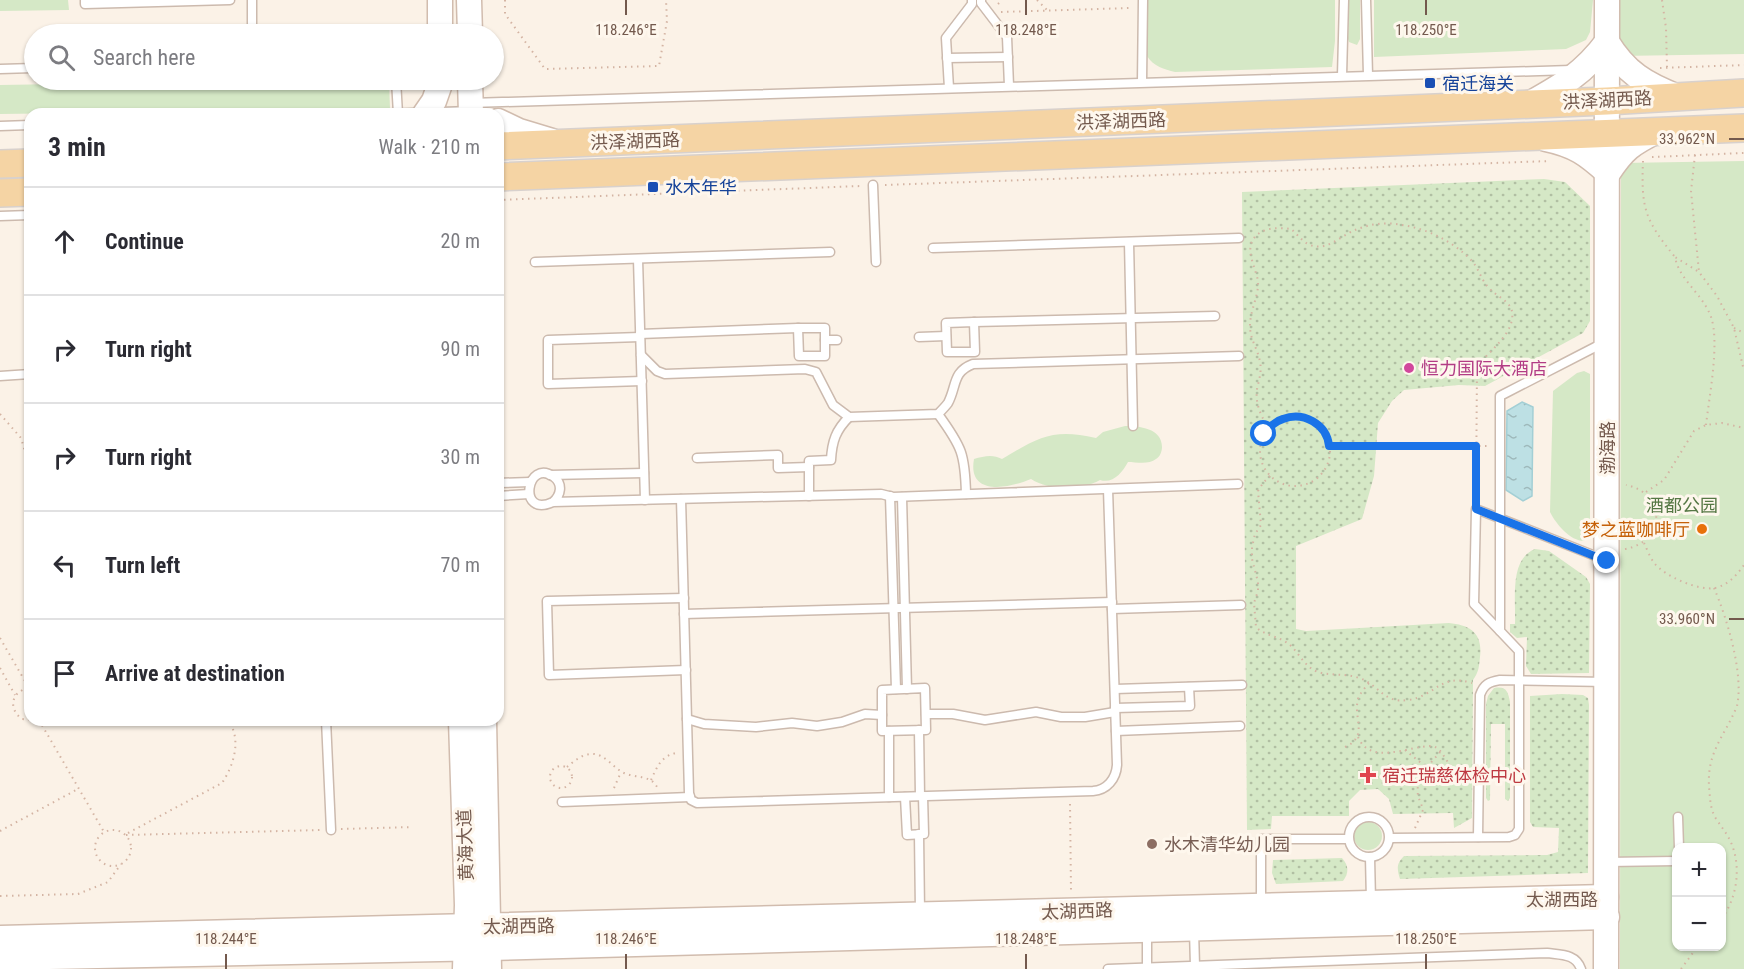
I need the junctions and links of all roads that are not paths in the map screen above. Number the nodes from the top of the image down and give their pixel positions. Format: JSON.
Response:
{"nodes":[{"id":1,"x":85,"y":0,"type":"edge"},
{"id":2,"x":230,"y":0,"type":"edge"},
{"id":3,"x":252,"y":0,"type":"edge"},
{"id":4,"x":440,"y":0,"type":"edge"},
{"id":5,"x":469,"y":0,"type":"edge"},
{"id":6,"x":972,"y":0,"type":"edge"},
{"id":7,"x":981,"y":0,"type":"edge"},
{"id":8,"x":1143,"y":0,"type":"edge"},
{"id":9,"x":1344,"y":0,"type":"edge"},
{"id":10,"x":1366,"y":0,"type":"edge"},
{"id":11,"x":1607,"y":0,"type":"edge"},
{"id":12,"x":252,"y":24,"type":"edge"},
{"id":13,"x":440,"y":24,"type":"edge"},
{"id":14,"x":470,"y":24,"type":"edge"},
{"id":15,"x":1607,"y":42,"type":"junction"},
{"id":16,"x":1008,"y":57,"type":"junction"},
{"id":17,"x":947,"y":58,"type":"junction"},
{"id":18,"x":24,"y":68,"type":"edge"},
{"id":19,"x":0,"y":69,"type":"edge"},
{"id":20,"x":1607,"y":69,"type":"junction"},
{"id":21,"x":1583,"y":70,"type":"junction"},
{"id":22,"x":1368,"y":75,"type":"junction"},
{"id":23,"x":1342,"y":76,"type":"junction"},
{"id":24,"x":1143,"y":82,"type":"junction"},
{"id":25,"x":1009,"y":86,"type":"junction"},
{"id":26,"x":949,"y":88,"type":"junction"},
{"id":27,"x":397,"y":90,"type":"edge"},
{"id":28,"x":439,"y":90,"type":"edge"},
{"id":29,"x":1744,"y":93,"type":"edge"},
{"id":30,"x":1678,"y":97,"type":"junction"},
{"id":31,"x":474,"y":101,"type":"edge"},
{"id":32,"x":1607,"y":101,"type":"junction"},
{"id":33,"x":1529,"y":104,"type":"junction"},
{"id":34,"x":398,"y":108,"type":"edge"},
{"id":35,"x":435,"y":108,"type":"edge"},
{"id":36,"x":451,"y":108,"type":"edge"},
{"id":37,"x":504,"y":124,"type":"edge"},
{"id":38,"x":0,"y":126,"type":"edge"},
{"id":39,"x":24,"y":126,"type":"edge"},
{"id":40,"x":1744,"y":128,"type":"edge"},
{"id":41,"x":1702,"y":129,"type":"junction"},
{"id":42,"x":1657,"y":131,"type":"junction"},
{"id":43,"x":1608,"y":133,"type":"junction"},
{"id":44,"x":1744,"y":134,"type":"edge"},
{"id":45,"x":1531,"y":136,"type":"junction"},
{"id":46,"x":566,"y":143,"type":"junction"},
{"id":47,"x":504,"y":146,"type":"edge"},
{"id":48,"x":24,"y":163,"type":"edge"},
{"id":49,"x":0,"y":164,"type":"edge"},
{"id":50,"x":1608,"y":173,"type":"junction"},
{"id":51,"x":576,"y":174,"type":"junction"},
{"id":52,"x":505,"y":180,"type":"edge"},
{"id":53,"x":873,"y":185,"type":"road end"},
{"id":54,"x":24,"y":192,"type":"edge"},
{"id":55,"x":0,"y":193,"type":"edge"},
{"id":56,"x":24,"y":215,"type":"edge"},
{"id":57,"x":0,"y":216,"type":"edge"},
{"id":58,"x":1239,"y":238,"type":"dead end"},
{"id":59,"x":1129,"y":242,"type":"junction"},
{"id":60,"x":933,"y":248,"type":"dead end"},
{"id":61,"x":830,"y":252,"type":"dead end"},
{"id":62,"x":638,"y":259,"type":"junction"},
{"id":63,"x":535,"y":262,"type":"dead end"},
{"id":64,"x":876,"y":262,"type":"dead end"},
{"id":65,"x":1215,"y":316,"type":"dead end"},
{"id":66,"x":1131,"y":318,"type":"junction"},
{"id":67,"x":974,"y":322,"type":"junction"},
{"id":68,"x":798,"y":328,"type":"junction"},
{"id":69,"x":640,"y":335,"type":"junction"},
{"id":70,"x":946,"y":336,"type":"junction"},
{"id":71,"x":919,"y":337,"type":"dead end"},
{"id":72,"x":837,"y":339,"type":"dead end"},
{"id":73,"x":825,"y":340,"type":"junction"},
{"id":74,"x":1607,"y":341,"type":"junction"},
{"id":75,"x":963,"y":352,"type":"junction"},
{"id":76,"x":641,"y":355,"type":"junction"},
{"id":77,"x":812,"y":356,"type":"junction"},
{"id":78,"x":1239,"y":356,"type":"dead end"},
{"id":79,"x":1131,"y":359,"type":"junction"},
{"id":80,"x":964,"y":367,"type":"junction"},
{"id":81,"x":812,"y":371,"type":"junction"},
{"id":82,"x":24,"y":374,"type":"edge"},
{"id":83,"x":0,"y":375,"type":"edge"},
{"id":84,"x":642,"y":381,"type":"junction"},
{"id":85,"x":938,"y":414,"type":"junction"},
{"id":86,"x":849,"y":417,"type":"junction"},
{"id":87,"x":1133,"y":426,"type":"dead end"},
{"id":88,"x":697,"y":458,"type":"dead end"},
{"id":89,"x":809,"y":467,"type":"junction"},
{"id":90,"x":644,"y":473,"type":"junction"},
{"id":91,"x":550,"y":475,"type":"junction"},
{"id":92,"x":530,"y":482,"type":"junction"},
{"id":93,"x":504,"y":483,"type":"edge"},
{"id":94,"x":1238,"y":484,"type":"dead end"},
{"id":95,"x":1108,"y":489,"type":"junction"},
{"id":96,"x":504,"y":495,"type":"edge"},
{"id":97,"x":529,"y":495,"type":"junction"},
{"id":98,"x":966,"y":495,"type":"junction"},
{"id":99,"x":809,"y":496,"type":"junction"},
{"id":100,"x":890,"y":496,"type":"junction"},
{"id":101,"x":902,"y":497,"type":"junction"},
{"id":102,"x":681,"y":499,"type":"junction"},
{"id":103,"x":645,"y":500,"type":"junction"},
{"id":104,"x":553,"y":502,"type":"junction"},
{"id":105,"x":1500,"y":519,"type":"junction"},
{"id":106,"x":1607,"y":556,"type":"junction"},
{"id":107,"x":684,"y":598,"type":"junction"},
{"id":108,"x":1112,"y":605,"type":"junction"},
{"id":109,"x":1241,"y":605,"type":"dead end"},
{"id":110,"x":893,"y":608,"type":"junction"},
{"id":111,"x":905,"y":608,"type":"junction"},
{"id":112,"x":684,"y":614,"type":"junction"},
{"id":113,"x":1500,"y":631,"type":"junction"},
{"id":114,"x":686,"y":670,"type":"junction"},
{"id":115,"x":1520,"y":680,"type":"junction"},
{"id":116,"x":1606,"y":682,"type":"junction"},
{"id":117,"x":1242,"y":685,"type":"dead end"},
{"id":118,"x":1189,"y":687,"type":"junction"},
{"id":119,"x":896,"y":689,"type":"junction"},
{"id":120,"x":908,"y":689,"type":"junction"},
{"id":121,"x":1114,"y":689,"type":"junction"},
{"id":122,"x":1115,"y":710,"type":"junction"},
{"id":123,"x":926,"y":714,"type":"junction"},
{"id":124,"x":882,"y":715,"type":"junction"},
{"id":125,"x":687,"y":718,"type":"junction"},
{"id":126,"x":326,"y":726,"type":"edge"},
{"id":127,"x":461,"y":726,"type":"edge"},
{"id":128,"x":484,"y":726,"type":"edge"},
{"id":129,"x":1240,"y":726,"type":"dead end"},
{"id":130,"x":919,"y":730,"type":"junction"},
{"id":131,"x":1116,"y":730,"type":"junction"},
{"id":132,"x":889,"y":731,"type":"junction"},
{"id":133,"x":922,"y":796,"type":"junction"},
{"id":134,"x":690,"y":797,"type":"junction"},
{"id":135,"x":889,"y":797,"type":"junction"},
{"id":136,"x":905,"y":797,"type":"junction"},
{"id":137,"x":562,"y":802,"type":"dead end"},
{"id":138,"x":1678,"y":817,"type":"dead end"},
{"id":139,"x":331,"y":830,"type":"road end"},
{"id":140,"x":919,"y":834,"type":"junction"},
{"id":141,"x":1478,"y":837,"type":"junction"},
{"id":142,"x":1390,"y":838,"type":"junction"},
{"id":143,"x":1349,"y":839,"type":"junction"},
{"id":144,"x":1678,"y":843,"type":"edge"},
{"id":145,"x":1370,"y":857,"type":"junction"},
{"id":146,"x":1672,"y":861,"type":"edge"},
{"id":147,"x":1606,"y":862,"type":"junction"},
{"id":148,"x":1371,"y":903,"type":"junction"},
{"id":149,"x":1607,"y":907,"type":"junction"},
{"id":150,"x":1262,"y":916,"type":"junction"},
{"id":151,"x":920,"y":926,"type":"junction"},
{"id":152,"x":1194,"y":928,"type":"junction"},
{"id":153,"x":1146,"y":930,"type":"junction"},
{"id":154,"x":477,"y":948,"type":"edge"},
{"id":155,"x":2,"y":956,"type":"edge"},
{"id":156,"x":50,"y":963,"type":"edge"},
{"id":157,"x":1195,"y":966,"type":"junction"},
{"id":158,"x":1148,"y":968,"type":"junction"},
{"id":159,"x":1108,"y":969,"type":"edge"},
{"id":160,"x":1581,"y":969,"type":"edge"},
{"id":161,"x":1606,"y":969,"type":"edge"}],
"edges":[{"from":1,"to":2,"type":"lane"},
{"from":3,"to":12,"type":"lane"},
{"from":4,"to":13,"type":"street"},
{"from":5,"to":14,"type":"street"},
{"from":6,"to":17,"type":"lane"},
{"from":7,"to":16,"type":"lane"},
{"from":8,"to":24,"type":"lane"},
{"from":9,"to":23,"type":"lane"},
{"from":10,"to":22,"type":"lane"},
{"from":11,"to":15,"type":"street","name":"渤海路"},
{"from":15,"to":20,"type":"street","name":"渤海路"},
{"from":15,"to":21,"type":"street"},
{"from":15,"to":30,"type":"street"},
{"from":16,"to":17,"type":"lane"},
{"from":16,"to":25,"type":"lane"},
{"from":17,"to":26,"type":"lane"},
{"from":18,"to":19,"type":"lane"},
{"from":20,"to":21,"type":"lane"},
{"from":20,"to":32,"type":"street","name":"渤海路"},
{"from":21,"to":22,"type":"lane"},
{"from":21,"to":33,"type":"street"},
{"from":22,"to":23,"type":"lane"},
{"from":23,"to":24,"type":"lane"},
{"from":24,"to":25,"type":"lane"},
{"from":25,"to":26,"type":"lane"},
{"from":26,"to":31,"type":"lane"},
{"from":27,"to":34,"type":"lane"},
{"from":28,"to":35,"type":"street"},
{"from":29,"to":30,"type":"main road","name":"洪泽湖西路"},
{"from":30,"to":32,"type":"main road","name":"洪泽湖西路"},
{"from":31,"to":36,"type":"lane"},
{"from":32,"to":33,"type":"main road","name":"洪泽湖西路"},
{"from":32,"to":43,"type":"street","name":"渤海路"},
{"from":33,"to":46,"type":"main road","name":"洪泽湖西路"},
{"from":37,"to":46,"type":"street"},
{"from":38,"to":39,"type":"lane"},
{"from":40,"to":41,"type":"main road","name":"洪泽湖西路"},
{"from":41,"to":42,"type":"main road","name":"洪泽湖西路"},
{"from":41,"to":44,"type":"main road"},
{"from":42,"to":43,"type":"main road","name":"洪泽湖西路"},
{"from":42,"to":50,"type":"street"},
{"from":43,"to":45,"type":"main road","name":"洪泽湖西路"},
{"from":43,"to":50,"type":"street","name":"渤海路"},
{"from":45,"to":50,"type":"street"},
{"from":45,"to":51,"type":"main road","name":"洪泽湖西路"},
{"from":46,"to":47,"type":"main road","name":"洪泽湖西路"},
{"from":46,"to":51,"type":"main road"},
{"from":48,"to":49,"type":"main road"},
{"from":50,"to":74,"type":"street","name":"渤海路"},
{"from":51,"to":52,"type":"main road","name":"洪泽湖西路"},
{"from":53,"to":64,"type":"lane"},
{"from":54,"to":55,"type":"main road"},
{"from":56,"to":57,"type":"lane"},
{"from":58,"to":59,"type":"lane"},
{"from":59,"to":60,"type":"lane"},
{"from":59,"to":66,"type":"lane"},
{"from":61,"to":62,"type":"lane"},
{"from":62,"to":63,"type":"lane"},
{"from":62,"to":69,"type":"lane"},
{"from":65,"to":66,"type":"lane"},
{"from":66,"to":67,"type":"lane"},
{"from":66,"to":79,"type":"lane"},
{"from":67,"to":70,"type":"lane"},
{"from":67,"to":75,"type":"lane"},
{"from":68,"to":69,"type":"lane"},
{"from":68,"to":73,"type":"lane"},
{"from":68,"to":77,"type":"lane"},
{"from":69,"to":76,"type":"lane"},
{"from":69,"to":84,"type":"lane"},
{"from":70,"to":71,"type":"lane"},
{"from":70,"to":75,"type":"lane"},
{"from":72,"to":73,"type":"lane"},
{"from":73,"to":77,"type":"lane"},
{"from":74,"to":105,"type":"lane"},
{"from":74,"to":106,"type":"street","name":"渤海路"},
{"from":75,"to":80,"type":"lane"},
{"from":76,"to":81,"type":"lane"},
{"from":76,"to":84,"type":"lane"},
{"from":77,"to":81,"type":"lane"},
{"from":78,"to":79,"type":"lane"},
{"from":79,"to":80,"type":"lane"},
{"from":79,"to":87,"type":"lane"},
{"from":80,"to":85,"type":"lane"},
{"from":81,"to":86,"type":"lane"},
{"from":82,"to":83,"type":"lane"},
{"from":84,"to":90,"type":"lane"},
{"from":85,"to":86,"type":"lane"},
{"from":85,"to":98,"type":"lane"},
{"from":86,"to":89,"type":"lane"},
{"from":88,"to":89,"type":"lane"},
{"from":89,"to":99,"type":"lane"},
{"from":90,"to":91,"type":"lane"},
{"from":90,"to":103,"type":"lane"},
{"from":91,"to":92,"type":"lane"},
{"from":91,"to":104,"type":"lane"},
{"from":92,"to":93,"type":"lane"},
{"from":92,"to":97,"type":"lane"},
{"from":94,"to":95,"type":"lane"},
{"from":95,"to":98,"type":"lane"},
{"from":95,"to":108,"type":"lane"},
{"from":96,"to":97,"type":"lane"},
{"from":97,"to":104,"type":"lane"},
{"from":98,"to":101,"type":"lane"},
{"from":99,"to":100,"type":"lane"},
{"from":99,"to":102,"type":"lane"},
{"from":100,"to":101,"type":"lane"},
{"from":100,"to":110,"type":"lane"},
{"from":101,"to":111,"type":"lane"},
{"from":102,"to":103,"type":"lane"},
{"from":102,"to":107,"type":"lane"},
{"from":103,"to":104,"type":"lane"},
{"from":105,"to":106,"type":"lane"},
{"from":105,"to":113,"type":"lane"},
{"from":105,"to":113,"type":"lane"},
{"from":106,"to":116,"type":"street","name":"渤海路"},
{"from":107,"to":112,"type":"lane"},
{"from":107,"to":114,"type":"lane"},
{"from":108,"to":109,"type":"lane"},
{"from":108,"to":111,"type":"lane"},
{"from":108,"to":121,"type":"lane"},
{"from":110,"to":111,"type":"lane"},
{"from":110,"to":112,"type":"lane"},
{"from":110,"to":119,"type":"lane"},
{"from":111,"to":120,"type":"lane"},
{"from":112,"to":114,"type":"lane"},
{"from":113,"to":115,"type":"lane"},
{"from":114,"to":125,"type":"lane"},
{"from":115,"to":116,"type":"lane"},
{"from":115,"to":141,"type":"lane"},
{"from":115,"to":141,"type":"lane"},
{"from":116,"to":147,"type":"street","name":"渤海路"},
{"from":117,"to":118,"type":"lane"},
{"from":118,"to":121,"type":"lane"},
{"from":118,"to":122,"type":"lane"},
{"from":119,"to":120,"type":"lane"},
{"from":119,"to":124,"type":"lane"},
{"from":120,"to":123,"type":"lane"},
{"from":121,"to":122,"type":"lane"},
{"from":122,"to":123,"type":"lane"},
{"from":122,"to":131,"type":"lane"},
{"from":123,"to":130,"type":"lane"},
{"from":124,"to":125,"type":"lane"},
{"from":124,"to":132,"type":"lane"},
{"from":125,"to":134,"type":"lane"},
{"from":126,"to":139,"type":"lane"},
{"from":127,"to":154,"type":"street","name":"黄海大道"},
{"from":128,"to":154,"type":"street","name":"黄海大道"},
{"from":129,"to":131,"type":"lane"},
{"from":130,"to":132,"type":"lane"},
{"from":130,"to":133,"type":"lane"},
{"from":131,"to":133,"type":"lane"},
{"from":132,"to":135,"type":"lane"},
{"from":133,"to":136,"type":"lane"},
{"from":133,"to":140,"type":"lane"},
{"from":134,"to":135,"type":"lane"},
{"from":134,"to":137,"type":"lane"},
{"from":135,"to":136,"type":"lane"},
{"from":136,"to":140,"type":"lane"},
{"from":138,"to":144,"type":"lane"},
{"from":140,"to":151,"type":"lane"},
{"from":141,"to":142,"type":"lane"},
{"from":142,"to":143,"type":"lane"},
{"from":142,"to":145,"type":"lane"},
{"from":143,"to":145,"type":"lane"},
{"from":143,"to":150,"type":"lane"},
{"from":145,"to":148,"type":"lane"},
{"from":146,"to":147,"type":"lane"},
{"from":147,"to":149,"type":"street","name":"渤海路"},
{"from":148,"to":149,"type":"street","name":"太湖西路"},
{"from":148,"to":150,"type":"street","name":"太湖西路"},
{"from":149,"to":150,"type":"street","name":"太湖西路"},
{"from":149,"to":161,"type":"street","name":"渤海路"},
{"from":150,"to":151,"type":"street","name":"太湖西路"},
{"from":150,"to":152,"type":"street","name":"太湖西路"},
{"from":151,"to":153,"type":"street","name":"太湖西路"},
{"from":151,"to":154,"type":"street","name":"太湖西路"},
{"from":152,"to":153,"type":"street","name":"太湖西路"},
{"from":152,"to":157,"type":"lane"},
{"from":153,"to":158,"type":"lane"},
{"from":154,"to":155,"type":"street","name":"太湖西路"},
{"from":154,"to":156,"type":"street","name":"太湖西路"},
{"from":155,"to":156,"type":"street","name":"太湖西路"},
{"from":157,"to":158,"type":"lane"},
{"from":157,"to":160,"type":"lane"},
{"from":158,"to":159,"type":"lane"}]}
